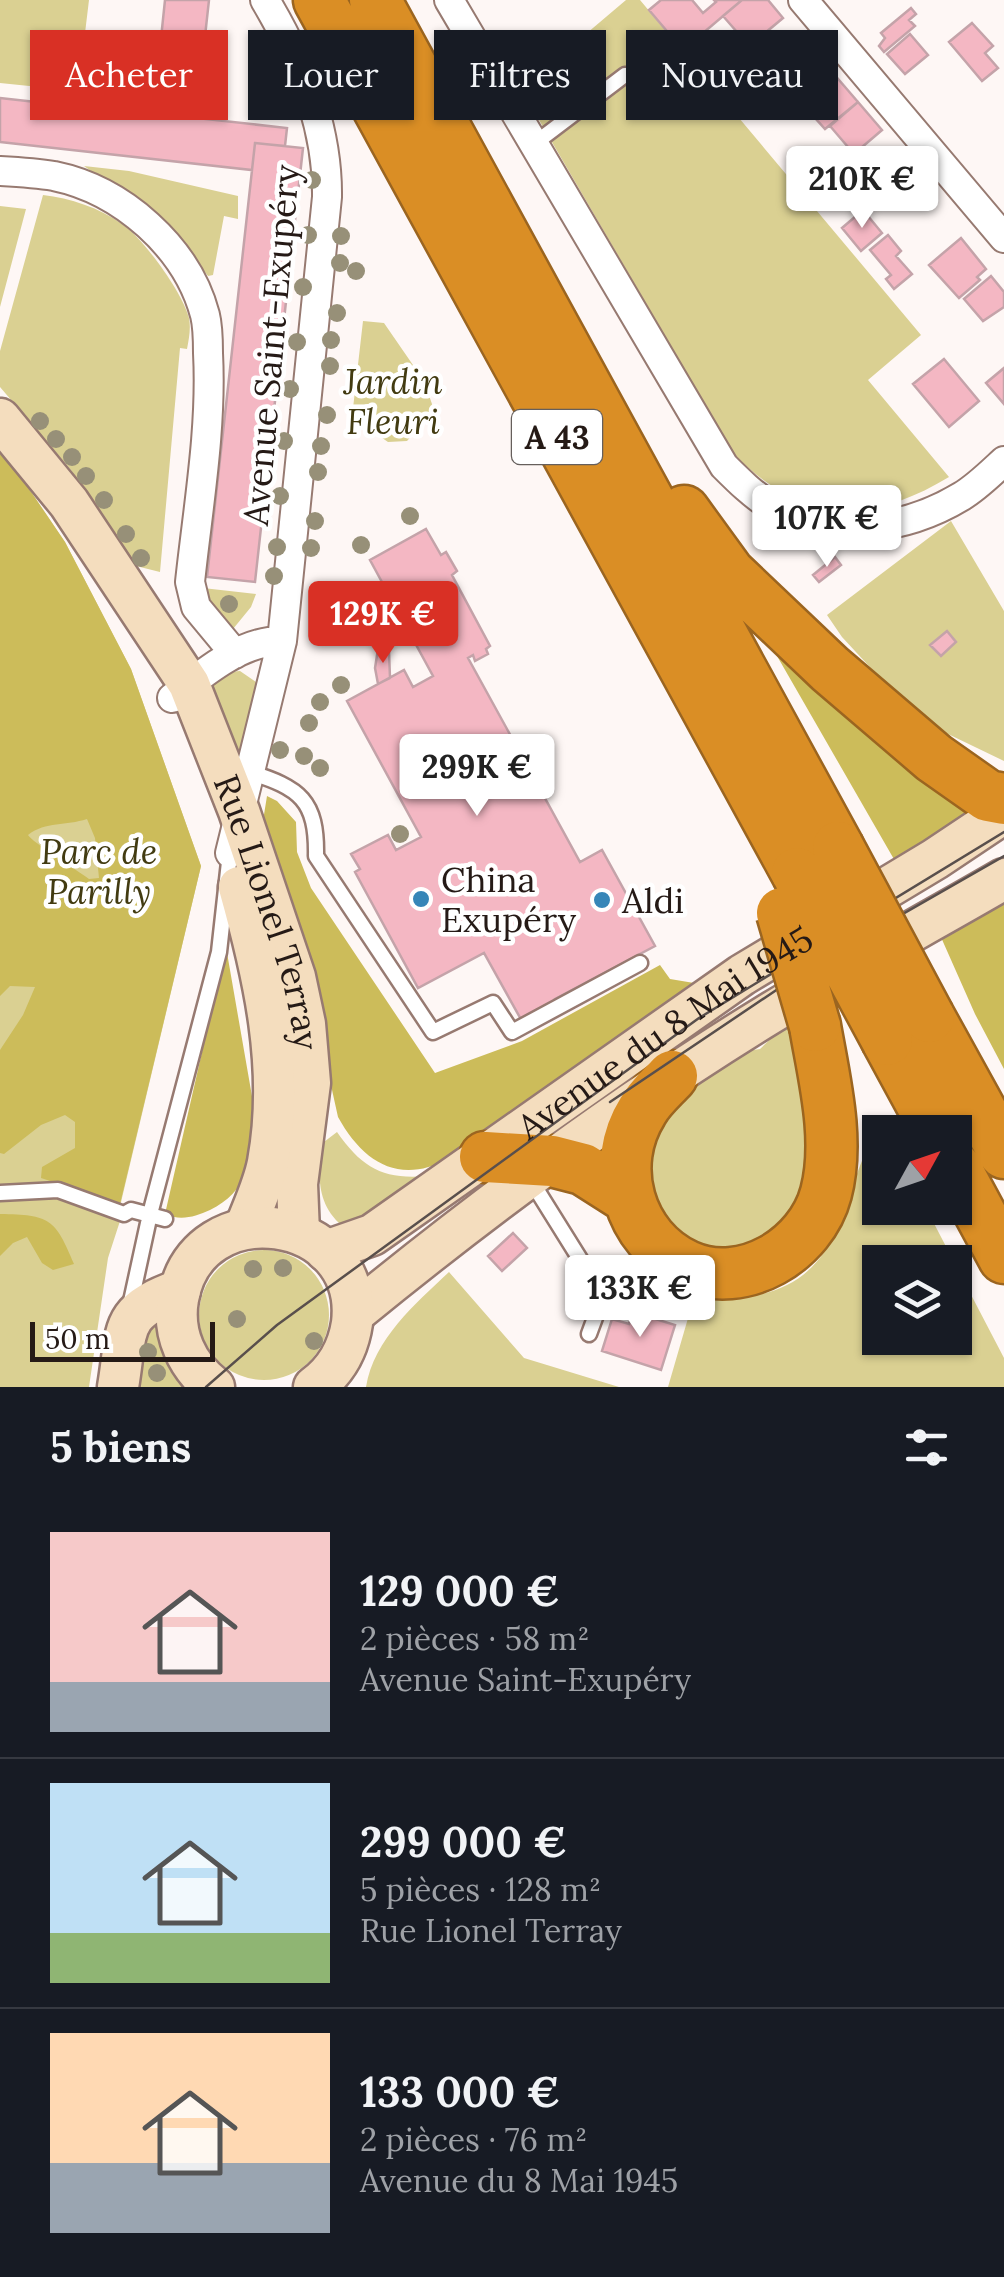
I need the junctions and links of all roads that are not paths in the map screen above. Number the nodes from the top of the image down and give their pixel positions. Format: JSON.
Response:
{"nodes":[{"id":1,"x":265,"y":0,"type":"edge"},
{"id":2,"x":319,"y":0,"type":"edge"},
{"id":3,"x":376,"y":0,"type":"edge"},
{"id":4,"x":449,"y":0,"type":"edge"},
{"id":5,"x":803,"y":0,"type":"edge"},
{"id":6,"x":624,"y":75,"type":"dead end"},
{"id":7,"x":534,"y":144,"type":"junction"},
{"id":8,"x":0,"y":171,"type":"edge"},
{"id":9,"x":1004,"y":238,"type":"edge"},
{"id":10,"x":506,"y":239,"type":"junction"},
{"id":11,"x":0,"y":419,"type":"edge"},
{"id":12,"x":1004,"y":461,"type":"edge"},
{"id":13,"x":289,"y":589,"type":"junction"},
{"id":14,"x":282,"y":641,"type":"junction"},
{"id":15,"x":235,"y":654,"type":"junction"},
{"id":16,"x":180,"y":691,"type":"junction"},
{"id":17,"x":249,"y":772,"type":"junction"},
{"id":18,"x":1004,"y":799,"type":"edge"},
{"id":19,"x":239,"y":811,"type":"junction"},
{"id":20,"x":1004,"y":814,"type":"edge"},
{"id":21,"x":230,"y":853,"type":"junction"},
{"id":22,"x":806,"y":877,"type":"junction"},
{"id":23,"x":1004,"y":880,"type":"edge"},
{"id":24,"x":640,"y":963,"type":"dead end"},
{"id":25,"x":908,"y":1028,"type":"junction"},
{"id":26,"x":672,"y":1076,"type":"junction"},
{"id":27,"x":931,"y":1115,"type":"edge"},
{"id":28,"x":1004,"y":1153,"type":"edge"},
{"id":29,"x":521,"y":1164,"type":"junction"},
{"id":30,"x":0,"y":1192,"type":"edge"},
{"id":31,"x":627,"y":1197,"type":"junction"},
{"id":32,"x":972,"y":1199,"type":"edge"},
{"id":33,"x":157,"y":1216,"type":"junction"},
{"id":34,"x":245,"y":1228,"type":"junction"},
{"id":35,"x":313,"y":1242,"type":"junction"},
{"id":36,"x":1004,"y":1258,"type":"edge"},
{"id":37,"x":180,"y":1290,"type":"junction"},
{"id":38,"x":353,"y":1314,"type":"junction"},
{"id":39,"x":127,"y":1326,"type":"junction"},
{"id":40,"x":589,"y":1334,"type":"dead end"},
{"id":41,"x":323,"y":1384,"type":"edge"},
{"id":42,"x":118,"y":1387,"type":"edge"},
{"id":43,"x":214,"y":1387,"type":"edge"}],
"edges":[{"from":1,"to":13,"type":"street","name":"Avenue Saint-Exupéry"},
{"from":2,"to":22,"type":"highway","number":"A 43"},
{"from":3,"to":10,"type":"highway","number":"A 43"},
{"from":4,"to":7,"type":"street"},
{"from":5,"to":9,"type":"street"},
{"from":6,"to":7,"type":"lane"},
{"from":7,"to":12,"type":"street"},
{"from":8,"to":15,"type":"street","name":"Avenue Saint-Exupéry"},
{"from":10,"to":18,"type":"highway"},
{"from":10,"to":22,"type":"highway","number":"A 43"},
{"from":11,"to":16,"type":"main road","name":"Rue Lionel Terray"},
{"from":13,"to":14,"type":"street","name":"Avenue Saint-Exupéry"},
{"from":13,"to":15,"type":"street"},
{"from":14,"to":15,"type":"street"},
{"from":14,"to":17,"type":"street","name":"Avenue Saint-Exupéry"},
{"from":15,"to":16,"type":"street"},
{"from":16,"to":19,"type":"main road","name":"Rue Lionel Terray"},
{"from":16,"to":21,"type":"main road","name":"Rue Lionel Terray"},
{"from":17,"to":19,"type":"street","name":"Avenue Saint-Exupéry"},
{"from":17,"to":24,"type":"lane"},
{"from":19,"to":21,"type":"street","name":"Avenue Saint-Exupéry"},
{"from":19,"to":35,"type":"main road","name":"Rue Lionel Terray"},
{"from":20,"to":29,"type":"main road","name":"Avenue du 8 Mai 1945"},
{"from":21,"to":33,"type":"lane"},
{"from":21,"to":34,"type":"main road","name":"Rue Lionel Terray"},
{"from":22,"to":25,"type":"highway","number":"A 43","bridge":true},
{"from":22,"to":31,"type":"highway","bridge":true},
{"from":23,"to":26,"type":"main road","name":"Avenue du 8 Mai 1945"},
{"from":25,"to":27,"type":"highway","number":"A 43"},
{"from":25,"to":28,"type":"highway","number":"A 43"},
{"from":26,"to":29,"type":"main road","name":"Avenue du 8 Mai 1945"},
{"from":26,"to":31,"type":"highway"},
{"from":29,"to":31,"type":"highway"},
{"from":29,"to":35,"type":"main road","name":"Avenue du 8 Mai 1945"},
{"from":29,"to":38,"type":"main road","name":"Avenue du 8 Mai 1945"},
{"from":29,"to":40,"type":"lane"},
{"from":30,"to":33,"type":"lane"},
{"from":32,"to":36,"type":"highway"},
{"from":33,"to":39,"type":"lane"},
{"from":34,"to":35,"type":"main road"},
{"from":34,"to":37,"type":"main road"},
{"from":35,"to":38,"type":"main road"},
{"from":37,"to":39,"type":"main road"},
{"from":37,"to":43,"type":"main road"},
{"from":38,"to":41,"type":"main road"},
{"from":39,"to":42,"type":"main road"}]}
